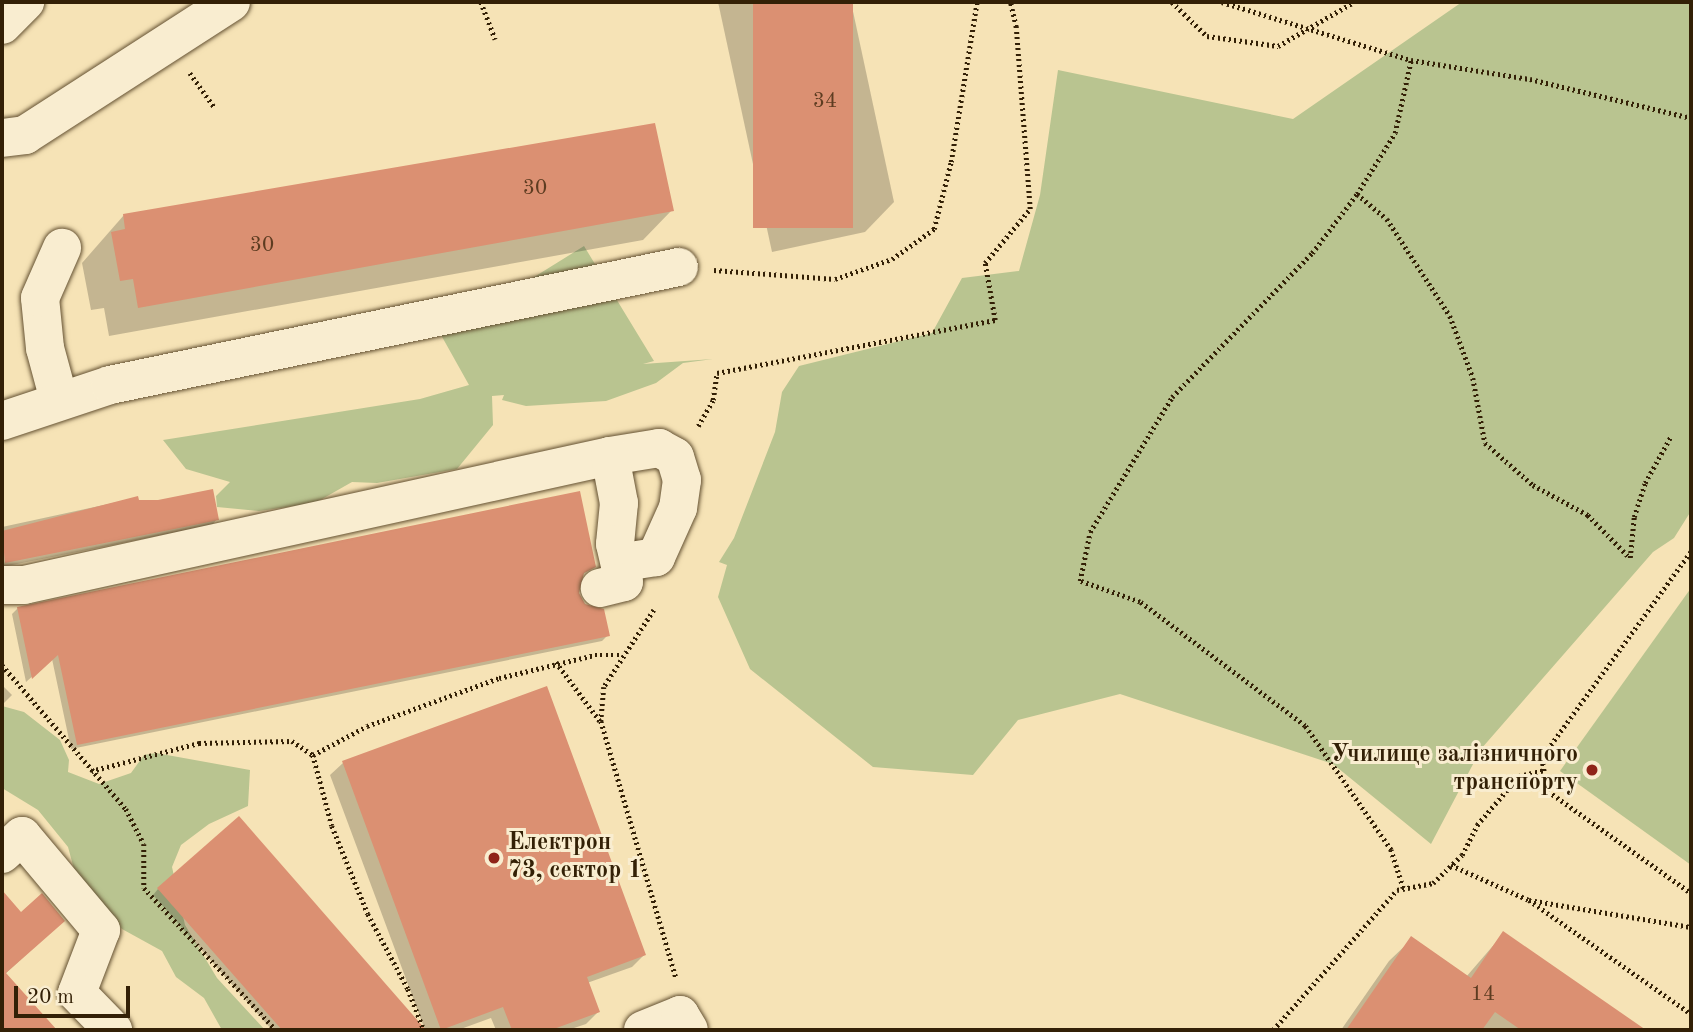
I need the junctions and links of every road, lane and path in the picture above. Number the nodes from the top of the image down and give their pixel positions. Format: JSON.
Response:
{"nodes":[{"id":1,"x":25,"y":2,"type":"edge"},
{"id":2,"x":231,"y":2,"type":"edge"},
{"id":3,"x":481,"y":2,"type":"edge"},
{"id":4,"x":976,"y":2,"type":"edge"},
{"id":5,"x":1010,"y":2,"type":"edge"},
{"id":6,"x":1172,"y":2,"type":"edge"},
{"id":7,"x":1223,"y":2,"type":"edge"},
{"id":8,"x":1354,"y":2,"type":"edge"},
{"id":9,"x":2,"y":25,"type":"edge"},
{"id":10,"x":495,"y":39,"type":"dead end"},
{"id":11,"x":1411,"y":60,"type":"junction"},
{"id":12,"x":1691,"y":118,"type":"edge"},
{"id":13,"x":2,"y":138,"type":"edge"},
{"id":14,"x":1357,"y":194,"type":"junction"},
{"id":15,"x":62,"y":248,"type":"dead end"},
{"id":16,"x":679,"y":267,"type":"joint"},
{"id":17,"x":59,"y":400,"type":"junction"},
{"id":18,"x":2,"y":421,"type":"edge"},
{"id":19,"x":1671,"y":436,"type":"dead end"},
{"id":20,"x":610,"y":456,"type":"junction"},
{"id":21,"x":675,"y":457,"type":"junction"},
{"id":22,"x":1691,"y":552,"type":"edge"},
{"id":23,"x":644,"y":559,"type":"joint"},
{"id":24,"x":2,"y":585,"type":"edge"},
{"id":25,"x":600,"y":588,"type":"dead end"},
{"id":26,"x":622,"y":654,"type":"junction"},
{"id":27,"x":556,"y":662,"type":"junction"},
{"id":28,"x":2,"y":664,"type":"edge"},
{"id":29,"x":601,"y":721,"type":"junction"},
{"id":30,"x":313,"y":755,"type":"junction"},
{"id":31,"x":1544,"y":770,"type":"junction"},
{"id":32,"x":91,"y":771,"type":"junction"},
{"id":33,"x":2,"y":854,"type":"edge"},
{"id":34,"x":1451,"y":865,"type":"junction"},
{"id":35,"x":1403,"y":888,"type":"junction"},
{"id":36,"x":1691,"y":893,"type":"edge"},
{"id":37,"x":1529,"y":900,"type":"junction"},
{"id":38,"x":1691,"y":927,"type":"edge"},
{"id":39,"x":1691,"y":1014,"type":"edge"},
{"id":40,"x":684,"y":1022,"type":"edge"},
{"id":41,"x":113,"y":1030,"type":"edge"},
{"id":42,"x":276,"y":1030,"type":"edge"},
{"id":43,"x":424,"y":1030,"type":"edge"},
{"id":44,"x":643,"y":1030,"type":"edge"},
{"id":45,"x":1273,"y":1030,"type":"edge"}],
"edges":[{"from":1,"to":9,"type":"lane"},
{"from":2,"to":13,"type":"lane"},
{"from":3,"to":10,"type":"path"},
{"from":4,"to":16,"type":"path"},
{"from":5,"to":21,"type":"path"},
{"from":6,"to":8,"type":"path"},
{"from":7,"to":11,"type":"path"},
{"from":11,"to":12,"type":"path"},
{"from":11,"to":14,"type":"path"},
{"from":14,"to":19,"type":"path"},
{"from":14,"to":35,"type":"path"},
{"from":15,"to":17,"type":"lane"},
{"from":16,"to":17,"type":"lane"},
{"from":17,"to":18,"type":"lane"},
{"from":20,"to":21,"type":"lane"},
{"from":20,"to":24,"type":"lane"},
{"from":20,"to":25,"type":"lane"},
{"from":21,"to":23,"type":"lane"},
{"from":22,"to":31,"type":"path"},
{"from":23,"to":26,"type":"path"},
{"from":26,"to":27,"type":"path"},
{"from":26,"to":29,"type":"path"},
{"from":27,"to":29,"type":"path"},
{"from":27,"to":30,"type":"path"},
{"from":28,"to":32,"type":"path"},
{"from":29,"to":40,"type":"path"},
{"from":30,"to":32,"type":"path"},
{"from":30,"to":43,"type":"path"},
{"from":31,"to":34,"type":"path"},
{"from":31,"to":36,"type":"path"},
{"from":32,"to":42,"type":"path"},
{"from":33,"to":41,"type":"lane"},
{"from":34,"to":35,"type":"path"},
{"from":34,"to":37,"type":"path"},
{"from":35,"to":45,"type":"path"},
{"from":37,"to":38,"type":"path"},
{"from":37,"to":39,"type":"path"},
{"from":40,"to":44,"type":"lane"}]}
